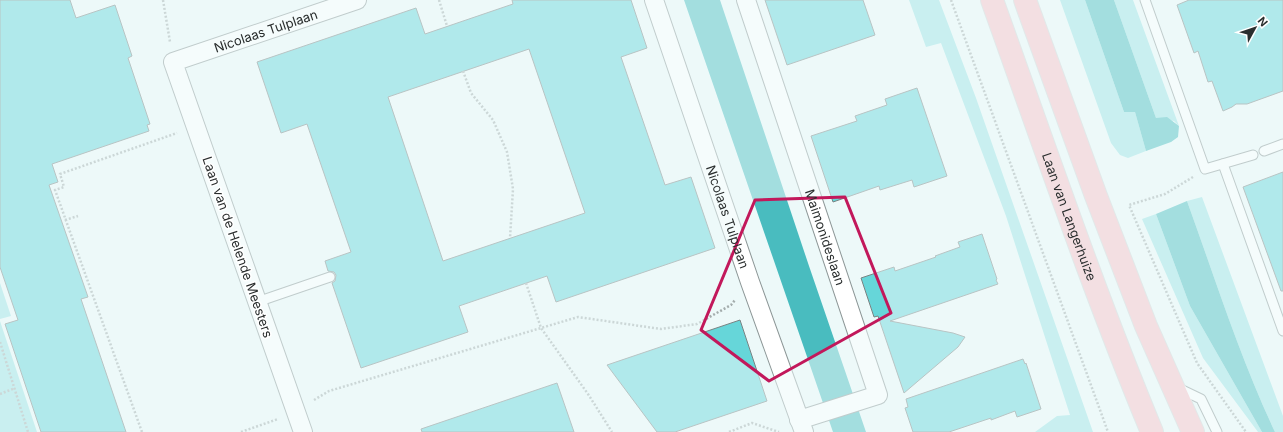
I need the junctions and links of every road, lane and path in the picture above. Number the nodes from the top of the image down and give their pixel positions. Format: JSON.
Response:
{"nodes":[{"id":1,"x":163,"y":0,"type":"edge"},
{"id":2,"x":358,"y":0,"type":"edge"},
{"id":3,"x":439,"y":0,"type":"edge"},
{"id":4,"x":654,"y":0,"type":"edge"},
{"id":5,"x":746,"y":0,"type":"edge"},
{"id":6,"x":951,"y":0,"type":"edge"},
{"id":7,"x":992,"y":0,"type":"edge"},
{"id":8,"x":1025,"y":0,"type":"edge"},
{"id":9,"x":1145,"y":0,"type":"edge"},
{"id":10,"x":447,"y":26,"type":"dead end"},
{"id":11,"x":173,"y":62,"type":"junction"},
{"id":12,"x":463,"y":71,"type":"dead end"},
{"id":13,"x":196,"y":126,"type":"junction"},
{"id":14,"x":1283,"y":144,"type":"edge"},
{"id":15,"x":1264,"y":151,"type":"dead end"},
{"id":16,"x":1253,"y":154,"type":"dead end"},
{"id":17,"x":1223,"y":164,"type":"junction"},
{"id":18,"x":1205,"y":169,"type":"junction"},
{"id":19,"x":78,"y":216,"type":"dead end"},
{"id":20,"x":65,"y":220,"type":"junction"},
{"id":21,"x":510,"y":238,"type":"dead end"},
{"id":22,"x":330,"y":277,"type":"dead end"},
{"id":23,"x":750,"y":282,"type":"junction"},
{"id":24,"x":526,"y":283,"type":"dead end"},
{"id":25,"x":257,"y":302,"type":"junction"},
{"id":26,"x":541,"y":328,"type":"junction"},
{"id":27,"x":1283,"y":331,"type":"edge"},
{"id":28,"x":0,"y":342,"type":"edge"},
{"id":29,"x":1173,"y":385,"type":"junction"},
{"id":30,"x":14,"y":388,"type":"junction"},
{"id":31,"x":0,"y":394,"type":"edge"},
{"id":32,"x":296,"y":412,"type":"junction"},
{"id":33,"x":802,"y":426,"type":"edge"},
{"id":34,"x":28,"y":432,"type":"edge"},
{"id":35,"x":142,"y":432,"type":"edge"},
{"id":36,"x":241,"y":432,"type":"edge"},
{"id":37,"x":303,"y":432,"type":"edge"},
{"id":38,"x":612,"y":432,"type":"edge"},
{"id":39,"x":729,"y":432,"type":"edge"},
{"id":40,"x":779,"y":432,"type":"edge"},
{"id":41,"x":1108,"y":432,"type":"edge"},
{"id":42,"x":1152,"y":432,"type":"edge"},
{"id":43,"x":1193,"y":432,"type":"edge"},
{"id":44,"x":1217,"y":432,"type":"edge"},
{"id":45,"x":1246,"y":432,"type":"edge"}],
"edges":[{"from":1,"to":11,"type":"path"},
{"from":2,"to":11,"type":"street","name":"Nicolaas Tulplaan"},
{"from":3,"to":10,"type":"path"},
{"from":4,"to":23,"type":"street","name":"Nicolaas Tulplaan"},
{"from":5,"to":33,"type":"street","name":"Maimonideslaan"},
{"from":6,"to":41,"type":"path"},
{"from":7,"to":42,"type":"main road","name":"Laan van Langerhuize"},
{"from":8,"to":29,"type":"main road"},
{"from":9,"to":18,"type":"lane"},
{"from":11,"to":13,"type":"street","name":"Laan van de Helende Meesters"},
{"from":12,"to":21,"type":"path"},
{"from":13,"to":20,"type":"path"},
{"from":13,"to":25,"type":"street","name":"Laan van de Helende Meesters"},
{"from":14,"to":15,"type":"lane"},
{"from":16,"to":17,"type":"lane"},
{"from":17,"to":18,"type":"lane"},
{"from":17,"to":27,"type":"lane"},
{"from":18,"to":45,"type":"path"},
{"from":19,"to":20,"type":"path"},
{"from":20,"to":35,"type":"path"},
{"from":22,"to":25,"type":"lane"},
{"from":23,"to":26,"type":"path"},
{"from":23,"to":33,"type":"street","name":"Nicolaas Tulplaan"},
{"from":24,"to":26,"type":"path"},
{"from":25,"to":32,"type":"street","name":"Laan van de Helende Meesters"},
{"from":26,"to":32,"type":"path"},
{"from":26,"to":38,"type":"path"},
{"from":28,"to":30,"type":"path"},
{"from":29,"to":43,"type":"main road"},
{"from":29,"to":44,"type":"lane"},
{"from":30,"to":31,"type":"path"},
{"from":30,"to":34,"type":"path"},
{"from":32,"to":36,"type":"path"},
{"from":32,"to":37,"type":"street","name":"Laan van de Helende Meesters"},
{"from":39,"to":40,"type":"path"}]}
